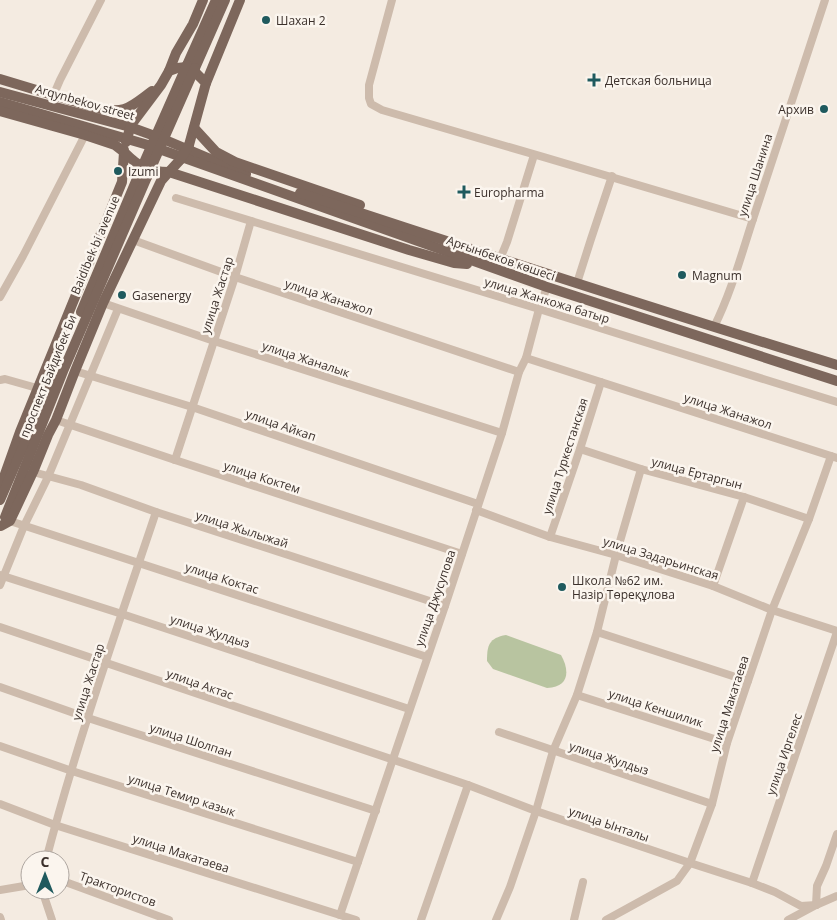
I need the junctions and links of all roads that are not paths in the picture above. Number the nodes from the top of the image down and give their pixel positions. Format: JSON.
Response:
{"nodes":[{"id":1,"x":101,"y":0,"type":"edge"},
{"id":2,"x":203,"y":0,"type":"edge"},
{"id":3,"x":216,"y":0,"type":"edge"},
{"id":4,"x":225,"y":0,"type":"edge"},
{"id":5,"x":240,"y":0,"type":"edge"},
{"id":6,"x":392,"y":0,"type":"edge"},
{"id":7,"x":825,"y":0,"type":"edge"},
{"id":8,"x":191,"y":66,"type":"junction"},
{"id":9,"x":169,"y":71,"type":"junction"},
{"id":10,"x":0,"y":79,"type":"edge"},
{"id":11,"x":206,"y":83,"type":"junction"},
{"id":12,"x":161,"y":85,"type":"junction"},
{"id":13,"x":0,"y":92,"type":"edge"},
{"id":14,"x":54,"y":94,"type":"junction"},
{"id":15,"x":0,"y":102,"type":"edge"},
{"id":16,"x":0,"y":111,"type":"edge"},
{"id":17,"x":194,"y":128,"type":"junction"},
{"id":18,"x":85,"y":135,"type":"junction"},
{"id":19,"x":124,"y":152,"type":"junction"},
{"id":20,"x":534,"y":155,"type":"junction"},
{"id":21,"x":169,"y":172,"type":"junction"},
{"id":22,"x":143,"y":176,"type":"junction"},
{"id":23,"x":612,"y":176,"type":"junction"},
{"id":24,"x":176,"y":198,"type":"dead end"},
{"id":25,"x":753,"y":219,"type":"junction"},
{"id":26,"x":251,"y":221,"type":"junction"},
{"id":27,"x":133,"y":240,"type":"junction"},
{"id":28,"x":484,"y":253,"type":"junction"},
{"id":29,"x":500,"y":259,"type":"junction"},
{"id":30,"x":483,"y":265,"type":"junction"},
{"id":31,"x":235,"y":277,"type":"junction"},
{"id":32,"x":577,"y":283,"type":"junction"},
{"id":33,"x":547,"y":288,"type":"junction"},
{"id":34,"x":0,"y":297,"type":"edge"},
{"id":35,"x":103,"y":304,"type":"junction"},
{"id":36,"x":118,"y":309,"type":"junction"},
{"id":37,"x":539,"y":309,"type":"junction"},
{"id":38,"x":714,"y":328,"type":"junction"},
{"id":39,"x":214,"y":341,"type":"junction"},
{"id":40,"x":526,"y":358,"type":"junction"},
{"id":41,"x":837,"y":365,"type":"edge"},
{"id":42,"x":75,"y":371,"type":"junction"},
{"id":43,"x":519,"y":372,"type":"junction"},
{"id":44,"x":90,"y":376,"type":"junction"},
{"id":45,"x":0,"y":380,"type":"edge"},
{"id":46,"x":837,"y":381,"type":"edge"},
{"id":47,"x":601,"y":382,"type":"junction"},
{"id":48,"x":38,"y":388,"type":"junction"},
{"id":49,"x":837,"y":402,"type":"edge"},
{"id":50,"x":192,"y":408,"type":"junction"},
{"id":51,"x":56,"y":420,"type":"junction"},
{"id":52,"x":70,"y":425,"type":"junction"},
{"id":53,"x":502,"y":434,"type":"junction"},
{"id":54,"x":580,"y":449,"type":"junction"},
{"id":55,"x":834,"y":457,"type":"edge"},
{"id":56,"x":175,"y":460,"type":"junction"},
{"id":57,"x":641,"y":469,"type":"junction"},
{"id":58,"x":33,"y":472,"type":"junction"},
{"id":59,"x":48,"y":477,"type":"junction"},
{"id":60,"x":0,"y":488,"type":"edge"},
{"id":61,"x":744,"y":497,"type":"junction"},
{"id":62,"x":0,"y":500,"type":"edge"},
{"id":63,"x":477,"y":507,"type":"junction"},
{"id":64,"x":156,"y":512,"type":"junction"},
{"id":65,"x":809,"y":519,"type":"junction"},
{"id":66,"x":4,"y":526,"type":"edge"},
{"id":67,"x":24,"y":526,"type":"junction"},
{"id":68,"x":550,"y":536,"type":"junction"},
{"id":69,"x":462,"y":554,"type":"junction"},
{"id":70,"x":616,"y":555,"type":"junction"},
{"id":71,"x":139,"y":563,"type":"junction"},
{"id":72,"x":2,"y":576,"type":"edge"},
{"id":73,"x":0,"y":585,"type":"edge"},
{"id":74,"x":713,"y":586,"type":"junction"},
{"id":75,"x":445,"y":606,"type":"junction"},
{"id":76,"x":772,"y":610,"type":"junction"},
{"id":77,"x":122,"y":614,"type":"junction"},
{"id":78,"x":0,"y":627,"type":"edge"},
{"id":79,"x":837,"y":631,"type":"edge"},
{"id":80,"x":598,"y":632,"type":"junction"},
{"id":81,"x":427,"y":657,"type":"junction"},
{"id":82,"x":105,"y":664,"type":"junction"},
{"id":83,"x":748,"y":681,"type":"junction"},
{"id":84,"x":0,"y":687,"type":"edge"},
{"id":85,"x":577,"y":695,"type":"junction"},
{"id":86,"x":409,"y":709,"type":"junction"},
{"id":87,"x":88,"y":718,"type":"junction"},
{"id":88,"x":499,"y":732,"type":"dead end"},
{"id":89,"x":728,"y":742,"type":"junction"},
{"id":90,"x":0,"y":746,"type":"edge"},
{"id":91,"x":553,"y":751,"type":"junction"},
{"id":92,"x":393,"y":761,"type":"junction"},
{"id":93,"x":72,"y":771,"type":"junction"},
{"id":94,"x":468,"y":786,"type":"junction"},
{"id":95,"x":0,"y":804,"type":"edge"},
{"id":96,"x":712,"y":804,"type":"junction"},
{"id":97,"x":376,"y":810,"type":"junction"},
{"id":98,"x":536,"y":811,"type":"junction"},
{"id":99,"x":55,"y":825,"type":"junction"},
{"id":100,"x":837,"y":834,"type":"edge"},
{"id":101,"x":49,"y":850,"type":"edge"},
{"id":102,"x":358,"y":862,"type":"junction"},
{"id":103,"x":690,"y":863,"type":"junction"},
{"id":104,"x":583,"y":882,"type":"dead end"},
{"id":105,"x":752,"y":882,"type":"junction"},
{"id":106,"x":70,"y":884,"type":"edge"},
{"id":107,"x":20,"y":887,"type":"edge"},
{"id":108,"x":0,"y":890,"type":"edge"},
{"id":109,"x":837,"y":896,"type":"edge"},
{"id":110,"x":45,"y":900,"type":"edge"},
{"id":111,"x":816,"y":905,"type":"junction"},
{"id":112,"x":340,"y":915,"type":"junction"},
{"id":113,"x":52,"y":920,"type":"edge"},
{"id":114,"x":169,"y":920,"type":"edge"},
{"id":115,"x":354,"y":920,"type":"edge"},
{"id":116,"x":420,"y":920,"type":"edge"},
{"id":117,"x":496,"y":920,"type":"edge"},
{"id":118,"x":574,"y":920,"type":"edge"},
{"id":119,"x":606,"y":920,"type":"edge"},
{"id":120,"x":788,"y":920,"type":"edge"}],
"edges":[{"from":1,"to":14,"type":"street"},
{"from":2,"to":9,"type":"main road"},
{"from":3,"to":8,"type":"main road"},
{"from":4,"to":8,"type":"main road"},
{"from":5,"to":11,"type":"main road"},
{"from":6,"to":20,"type":"street"},
{"from":7,"to":25,"type":"street","name":"улица Шанина"},
{"from":8,"to":22,"type":"main road","name":"проспект Байдибек Би","bridge":true},
{"from":9,"to":11,"type":"main road"},
{"from":9,"to":12,"type":"main road"},
{"from":10,"to":14,"type":"main road"},
{"from":11,"to":17,"type":"main road"},
{"from":12,"to":14,"type":"main road"},
{"from":12,"to":19,"type":"main road","bridge":true},
{"from":13,"to":28,"type":"main road","name":"Арғынбеков көшесі"},
{"from":15,"to":30,"type":"main road","name":"Arqynbekov street"},
{"from":16,"to":18,"type":"main road"},
{"from":17,"to":21,"type":"main road","bridge":true},
{"from":17,"to":28,"type":"main road"},
{"from":18,"to":19,"type":"main road"},
{"from":18,"to":34,"type":"street"},
{"from":19,"to":21,"type":"main road"},
{"from":19,"to":48,"type":"main road"},
{"from":20,"to":23,"type":"street"},
{"from":20,"to":29,"type":"street"},
{"from":21,"to":27,"type":"main road"},
{"from":21,"to":30,"type":"main road"},
{"from":22,"to":62,"type":"main road","name":"Baidibek bi avenue"},
{"from":22,"to":66,"type":"main road","name":"проспект Байдибек Би"},
{"from":23,"to":25,"type":"street"},
{"from":23,"to":32,"type":"street"},
{"from":24,"to":26,"type":"street","name":"улица Жанкожа батыр"},
{"from":25,"to":38,"type":"street","name":"улица Шанина"},
{"from":26,"to":31,"type":"street","name":"улица Жастар"},
{"from":26,"to":37,"type":"street","name":"улица Жанкожа батыр"},
{"from":27,"to":31,"type":"street","name":"улица Жанажол"},
{"from":27,"to":35,"type":"main road"},
{"from":28,"to":29,"type":"main road","name":"Арғынбеков көшесі"},
{"from":29,"to":32,"type":"main road","name":"Арғынбеков көшесі"},
{"from":30,"to":33,"type":"main road","name":"Арғынбеков көшесі"},
{"from":31,"to":39,"type":"street","name":"улица Жастар"},
{"from":31,"to":43,"type":"street","name":"улица Жанажол"},
{"from":32,"to":38,"type":"main road","name":"Арғынбеков көшесі"},
{"from":33,"to":37,"type":"street","name":"улица Джусупова"},
{"from":33,"to":46,"type":"main road","name":"Арғынбеков көшесі"},
{"from":35,"to":36,"type":"street","name":"улица Жаналык"},
{"from":35,"to":42,"type":"main road"},
{"from":36,"to":39,"type":"street","name":"улица Жаналык"},
{"from":36,"to":44,"type":"street"},
{"from":37,"to":40,"type":"street","name":"улица Джусупова"},
{"from":37,"to":49,"type":"street","name":"улица Жанкожа батыр"},
{"from":38,"to":41,"type":"main road","name":"Арғынбеков көшесі"},
{"from":39,"to":50,"type":"street","name":"улица Жастар"},
{"from":39,"to":53,"type":"street","name":"улица Жаналык"},
{"from":40,"to":43,"type":"street","name":"улица Джусупова"},
{"from":40,"to":47,"type":"street","name":"улица Жанажол"},
{"from":42,"to":44,"type":"street","name":"улица Айкап"},
{"from":42,"to":51,"type":"main road"},
{"from":43,"to":53,"type":"street","name":"улица Джусупова"},
{"from":44,"to":50,"type":"street","name":"улица Айкап"},
{"from":44,"to":52,"type":"street"},
{"from":45,"to":48,"type":"street"},
{"from":47,"to":54,"type":"street","name":"улица Туркестанская"},
{"from":47,"to":55,"type":"street","name":"улица Жанажол"},
{"from":48,"to":60,"type":"main road"},
{"from":50,"to":56,"type":"street","name":"улица Жастар"},
{"from":50,"to":63,"type":"street","name":"улица Айкап"},
{"from":51,"to":52,"type":"street","name":"улица Коктем"},
{"from":51,"to":58,"type":"main road"},
{"from":52,"to":56,"type":"street","name":"улица Коктем"},
{"from":52,"to":59,"type":"street"},
{"from":53,"to":63,"type":"street","name":"улица Джусупова"},
{"from":54,"to":57,"type":"street","name":"улица Ертаргын"},
{"from":54,"to":68,"type":"street","name":"улица Туркестанская"},
{"from":55,"to":65,"type":"street","name":"улица Макатаева"},
{"from":56,"to":69,"type":"street","name":"улица Коктем"},
{"from":57,"to":61,"type":"street","name":"улица Ертаргын"},
{"from":57,"to":70,"type":"street"},
{"from":58,"to":59,"type":"street","name":"улица Жылыжай"},
{"from":58,"to":66,"type":"main road"},
{"from":59,"to":64,"type":"street","name":"улица Жылыжай"},
{"from":59,"to":67,"type":"street"},
{"from":61,"to":65,"type":"street","name":"улица Ертаргын"},
{"from":61,"to":74,"type":"street"},
{"from":63,"to":68,"type":"street","name":"улица Задарьинская"},
{"from":63,"to":69,"type":"street","name":"улица Джусупова"},
{"from":64,"to":71,"type":"street","name":"улица Жастар"},
{"from":64,"to":75,"type":"street","name":"улица Жылыжай"},
{"from":65,"to":76,"type":"street","name":"улица Макатаева"},
{"from":66,"to":67,"type":"street","name":"улица Коктас"},
{"from":67,"to":71,"type":"street","name":"улица Коктас"},
{"from":67,"to":72,"type":"street"},
{"from":68,"to":70,"type":"street","name":"улица Задарьинская"},
{"from":69,"to":75,"type":"street","name":"улица Джусупова"},
{"from":70,"to":74,"type":"street","name":"улица Задарьинская"},
{"from":70,"to":80,"type":"street"},
{"from":71,"to":77,"type":"street","name":"улица Жастар"},
{"from":71,"to":81,"type":"street","name":"улица Коктас"},
{"from":72,"to":73,"type":"street"},
{"from":72,"to":77,"type":"street","name":"улица Жулдыз"},
{"from":74,"to":76,"type":"street","name":"улица Задарьинская"},
{"from":75,"to":81,"type":"street","name":"улица Джусупова"},
{"from":76,"to":79,"type":"street","name":"улица Задарьинская"},
{"from":76,"to":83,"type":"street","name":"улица Макатаева"},
{"from":77,"to":82,"type":"street","name":"улица Жастар"},
{"from":77,"to":86,"type":"street","name":"улица Жулдыз"},
{"from":78,"to":82,"type":"street","name":"улица Актас"},
{"from":79,"to":105,"type":"street","name":"улица Иргелес"},
{"from":80,"to":83,"type":"street"},
{"from":80,"to":85,"type":"street"},
{"from":81,"to":86,"type":"street","name":"улица Джусупова"},
{"from":82,"to":87,"type":"street","name":"улица Жастар"},
{"from":82,"to":92,"type":"street","name":"улица Актас"},
{"from":83,"to":89,"type":"street","name":"улица Макатаева"},
{"from":84,"to":87,"type":"street","name":"улица Шолпан"},
{"from":85,"to":89,"type":"street","name":"улица Кеншилик"},
{"from":85,"to":91,"type":"street"},
{"from":86,"to":92,"type":"street","name":"улица Джусупова"},
{"from":87,"to":93,"type":"street","name":"улица Жастар"},
{"from":87,"to":97,"type":"street","name":"улица Шолпан"},
{"from":88,"to":91,"type":"street","name":"улица Жулдыз"},
{"from":89,"to":96,"type":"street","name":"улица Макатаева"},
{"from":90,"to":93,"type":"street","name":"улица Темир казык"},
{"from":91,"to":96,"type":"street","name":"улица Жулдыз"},
{"from":91,"to":98,"type":"street"},
{"from":92,"to":94,"type":"street","name":"улица Ынталы"},
{"from":92,"to":97,"type":"street","name":"улица Джусупова"},
{"from":93,"to":99,"type":"street","name":"улица Жастар"},
{"from":93,"to":102,"type":"street","name":"улица Темир казык"},
{"from":94,"to":98,"type":"street","name":"улица Ынталы"},
{"from":94,"to":116,"type":"street"},
{"from":95,"to":99,"type":"street","name":"улица Макатаева"},
{"from":96,"to":103,"type":"street","name":"улица Макатаева"},
{"from":97,"to":102,"type":"street","name":"улица Джусупова"},
{"from":98,"to":103,"type":"street","name":"улица Ынталы"},
{"from":98,"to":117,"type":"street"},
{"from":99,"to":101,"type":"street","name":"улица Жастар"},
{"from":99,"to":112,"type":"street","name":"улица Макатаева"},
{"from":100,"to":111,"type":"street"},
{"from":102,"to":112,"type":"street","name":"улица Джусупова"},
{"from":103,"to":105,"type":"street","name":"улица Ынталы"},
{"from":103,"to":119,"type":"street","name":"улица Макатаева"},
{"from":104,"to":118,"type":"street"},
{"from":105,"to":111,"type":"street","name":"улица Ынталы"},
{"from":106,"to":114,"type":"street","name":"Трактористов"},
{"from":107,"to":108,"type":"street"},
{"from":109,"to":111,"type":"street"},
{"from":110,"to":113,"type":"street"},
{"from":111,"to":120,"type":"street"},
{"from":112,"to":115,"type":"street","name":"улица Макатаева"}]}
